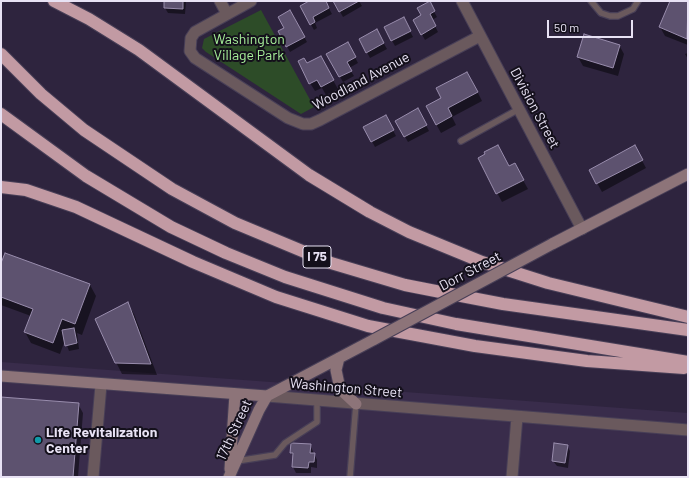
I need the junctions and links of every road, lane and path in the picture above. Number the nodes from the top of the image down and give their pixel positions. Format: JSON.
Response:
{"nodes":[{"id":1,"x":54,"y":1,"type":"edge"},
{"id":2,"x":220,"y":1,"type":"edge"},
{"id":3,"x":251,"y":1,"type":"edge"},
{"id":4,"x":462,"y":1,"type":"edge"},
{"id":5,"x":591,"y":1,"type":"edge"},
{"id":6,"x":638,"y":1,"type":"edge"},
{"id":7,"x":228,"y":14,"type":"junction"},
{"id":8,"x":480,"y":36,"type":"junction"},
{"id":9,"x":1,"y":54,"type":"edge"},
{"id":10,"x":519,"y":109,"type":"junction"},
{"id":11,"x":1,"y":114,"type":"edge"},
{"id":12,"x":461,"y":141,"type":"dead end"},
{"id":13,"x":688,"y":174,"type":"edge"},
{"id":14,"x":1,"y":187,"type":"edge"},
{"id":15,"x":582,"y":229,"type":"junction"},
{"id":16,"x":688,"y":317,"type":"edge"},
{"id":17,"x":688,"y":330,"type":"edge"},
{"id":18,"x":339,"y":358,"type":"junction"},
{"id":19,"x":688,"y":362,"type":"edge"},
{"id":20,"x":688,"y":369,"type":"edge"},
{"id":21,"x":1,"y":376,"type":"edge"},
{"id":22,"x":101,"y":385,"type":"junction"},
{"id":23,"x":235,"y":394,"type":"junction"},
{"id":24,"x":267,"y":396,"type":"junction"},
{"id":25,"x":317,"y":401,"type":"junction"},
{"id":26,"x":356,"y":404,"type":"junction"},
{"id":27,"x":517,"y":417,"type":"junction"},
{"id":28,"x":688,"y":430,"type":"edge"},
{"id":29,"x":234,"y":462,"type":"junction"},
{"id":30,"x":93,"y":477,"type":"edge"},
{"id":31,"x":229,"y":477,"type":"edge"},
{"id":32,"x":234,"y":477,"type":"edge"},
{"id":33,"x":350,"y":477,"type":"edge"},
{"id":34,"x":512,"y":477,"type":"edge"}],
"edges":[{"from":1,"to":16,"type":"highway"},
{"from":2,"to":7,"type":"street"},
{"from":3,"to":7,"type":"street"},
{"from":4,"to":8,"type":"street","name":"Division Street"},
{"from":5,"to":6,"type":"lane"},
{"from":7,"to":8,"type":"street","name":"Woodland Avenue"},
{"from":8,"to":10,"type":"street","name":"Division Street"},
{"from":9,"to":17,"type":"highway","number":"I 75"},
{"from":10,"to":12,"type":"lane"},
{"from":10,"to":15,"type":"street","name":"Division Street"},
{"from":11,"to":19,"type":"highway","number":"I 75"},
{"from":13,"to":15,"type":"main road","name":"Dorr Street"},
{"from":14,"to":20,"type":"highway"},
{"from":15,"to":18,"type":"main road","name":"Dorr Street","bridge":true},
{"from":18,"to":24,"type":"main road","name":"Dorr Street"},
{"from":18,"to":26,"type":"main road"},
{"from":21,"to":22,"type":"main road","name":"Washington Street"},
{"from":22,"to":23,"type":"main road","name":"Washington Street"},
{"from":22,"to":30,"type":"street"},
{"from":23,"to":24,"type":"main road","name":"Washington Street"},
{"from":23,"to":29,"type":"main road","name":"17th Street"},
{"from":24,"to":25,"type":"street","name":"Washington Street"},
{"from":24,"to":29,"type":"main road","name":"17th Street"},
{"from":25,"to":26,"type":"street","name":"Washington Street"},
{"from":25,"to":29,"type":"lane"},
{"from":26,"to":27,"type":"street","name":"Washington Street"},
{"from":26,"to":33,"type":"lane"},
{"from":27,"to":28,"type":"street","name":"Washington Street"},
{"from":27,"to":34,"type":"street"},
{"from":29,"to":31,"type":"main road","name":"17th Street"},
{"from":31,"to":32,"type":"lane"}]}
